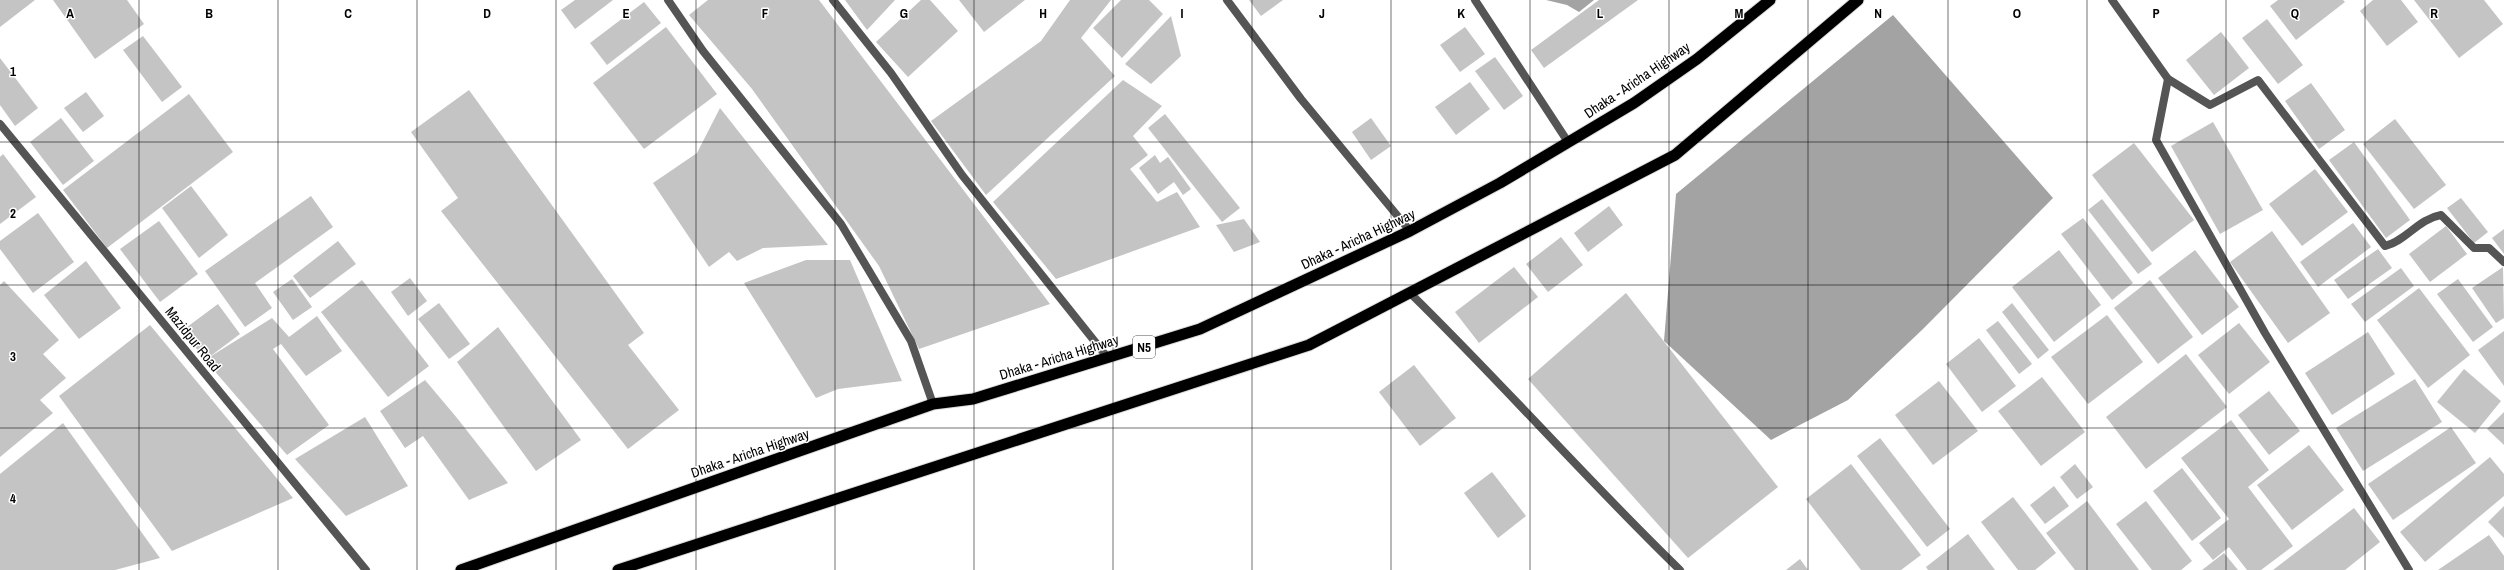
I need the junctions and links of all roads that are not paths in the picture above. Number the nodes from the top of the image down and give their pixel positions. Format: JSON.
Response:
{"nodes":[{"id":1,"x":668,"y":0,"type":"edge"},
{"id":2,"x":833,"y":0,"type":"edge"},
{"id":3,"x":1227,"y":0,"type":"edge"},
{"id":4,"x":1475,"y":0,"type":"edge"},
{"id":5,"x":1770,"y":0,"type":"edge"},
{"id":6,"x":1858,"y":0,"type":"edge"},
{"id":7,"x":2112,"y":0,"type":"edge"},
{"id":8,"x":2168,"y":79,"type":"junction"},
{"id":9,"x":0,"y":124,"type":"edge"},
{"id":10,"x":1568,"y":142,"type":"junction"},
{"id":11,"x":1410,"y":231,"type":"junction"},
{"id":12,"x":2504,"y":262,"type":"edge"},
{"id":13,"x":1410,"y":293,"type":"junction"},
{"id":14,"x":1108,"y":358,"type":"junction"},
{"id":15,"x":933,"y":404,"type":"junction"},
{"id":16,"x":366,"y":570,"type":"edge"},
{"id":17,"x":461,"y":570,"type":"edge"},
{"id":18,"x":618,"y":570,"type":"edge"},
{"id":19,"x":1680,"y":570,"type":"edge"},
{"id":20,"x":2409,"y":570,"type":"edge"}],
"edges":[{"from":1,"to":15,"type":"street"},
{"from":2,"to":14,"type":"street"},
{"from":3,"to":11,"type":"street"},
{"from":4,"to":10,"type":"street"},
{"from":5,"to":10,"type":"highway","name":"Dhaka - Aricha Highway","number":"N5"},
{"from":6,"to":13,"type":"highway"},
{"from":7,"to":8,"type":"street"},
{"from":8,"to":12,"type":"street"},
{"from":8,"to":20,"type":"street"},
{"from":9,"to":16,"type":"street","name":"Mazidpur Road"},
{"from":10,"to":11,"type":"highway","name":"Dhaka - Aricha Highway","number":"N5"},
{"from":11,"to":14,"type":"highway","name":"Dhaka - Aricha Highway","number":"N5"},
{"from":13,"to":18,"type":"highway"},
{"from":13,"to":19,"type":"street"},
{"from":14,"to":15,"type":"highway","name":"Dhaka - Aricha Highway","number":"N5"},
{"from":15,"to":17,"type":"highway","name":"Dhaka - Aricha Highway","number":"N5"}]}
